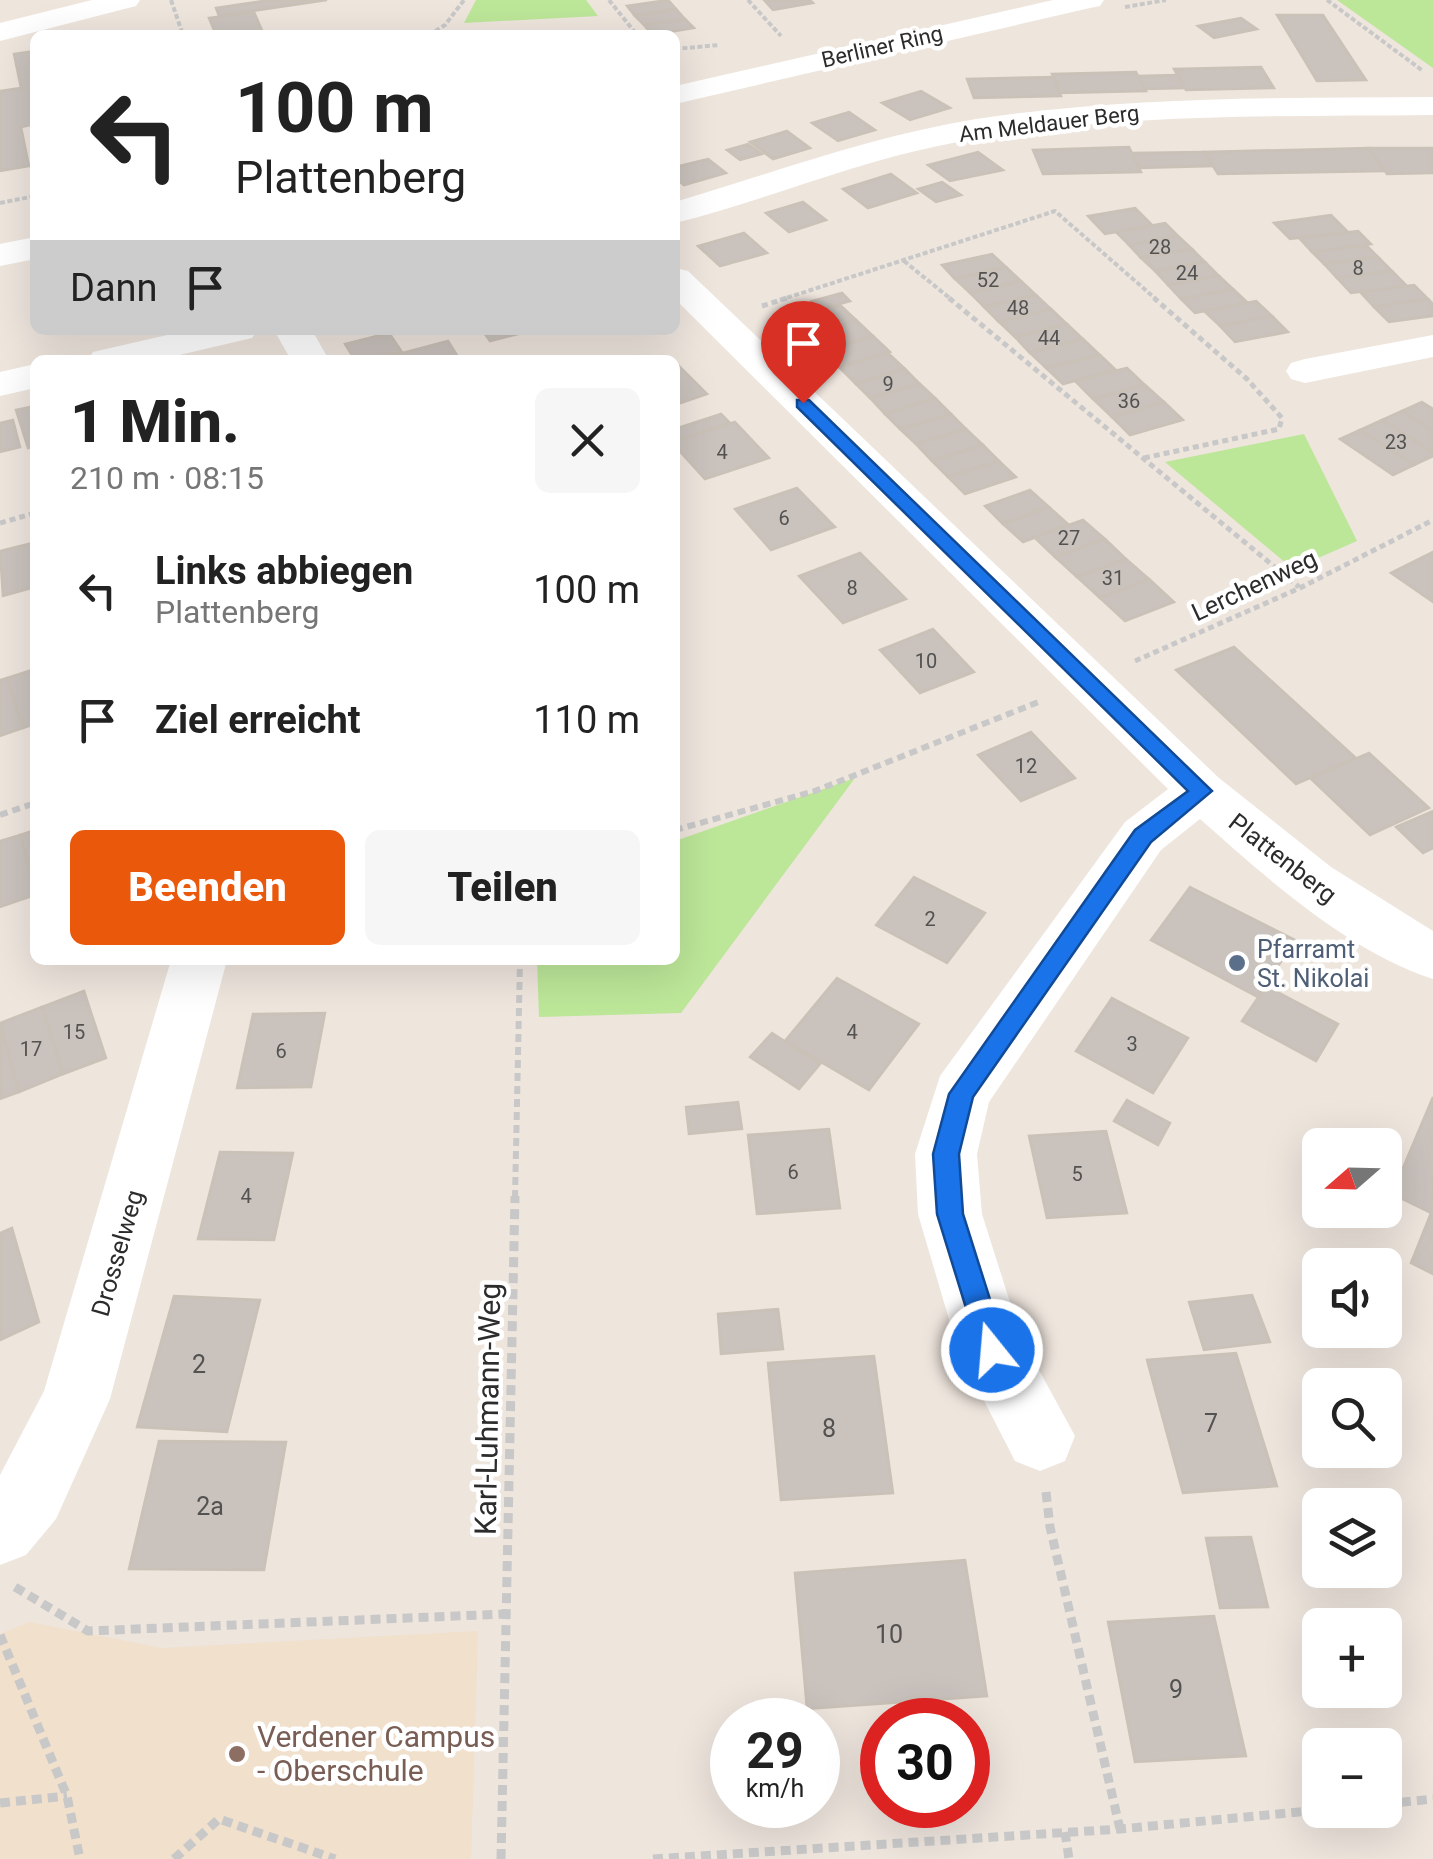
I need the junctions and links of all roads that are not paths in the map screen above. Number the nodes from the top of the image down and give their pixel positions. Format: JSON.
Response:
{"nodes":[{"id":1,"x":126,"y":0,"type":"edge"},
{"id":2,"x":1090,"y":0,"type":"edge"},
{"id":3,"x":0,"y":32,"type":"edge"},
{"id":4,"x":680,"y":94,"type":"edge"},
{"id":5,"x":1433,"y":106,"type":"edge"},
{"id":6,"x":680,"y":212,"type":"edge"},
{"id":7,"x":30,"y":249,"type":"edge"},
{"id":8,"x":0,"y":255,"type":"edge"},
{"id":9,"x":680,"y":284,"type":"edge"},
{"id":10,"x":217,"y":335,"type":"edge"},
{"id":11,"x":1433,"y":346,"type":"edge"},
{"id":12,"x":129,"y":355,"type":"edge"},
{"id":13,"x":1306,"y":370,"type":"dead end"},
{"id":14,"x":30,"y":377,"type":"edge"},
{"id":15,"x":0,"y":384,"type":"edge"},
{"id":16,"x":1201,"y":791,"type":"junction"},
{"id":17,"x":1433,"y":957,"type":"edge"},
{"id":18,"x":198,"y":965,"type":"edge"},
{"id":19,"x":1040,"y":1436,"type":"road end"},
{"id":20,"x":0,"y":1529,"type":"edge"}],
"edges":[{"from":1,"to":3,"type":"street"},
{"from":2,"to":4,"type":"street","name":"Berliner Ring"},
{"from":5,"to":6,"type":"street","name":"Am Meldauer Berg"},
{"from":7,"to":8,"type":"street"},
{"from":9,"to":16,"type":"street","name":"Plattenberg"},
{"from":10,"to":12,"type":"street"},
{"from":11,"to":13,"type":"street"},
{"from":14,"to":15,"type":"street"},
{"from":16,"to":17,"type":"street","name":"Plattenberg"},
{"from":16,"to":19,"type":"street"},
{"from":18,"to":20,"type":"street","name":"Drosselweg"}]}
